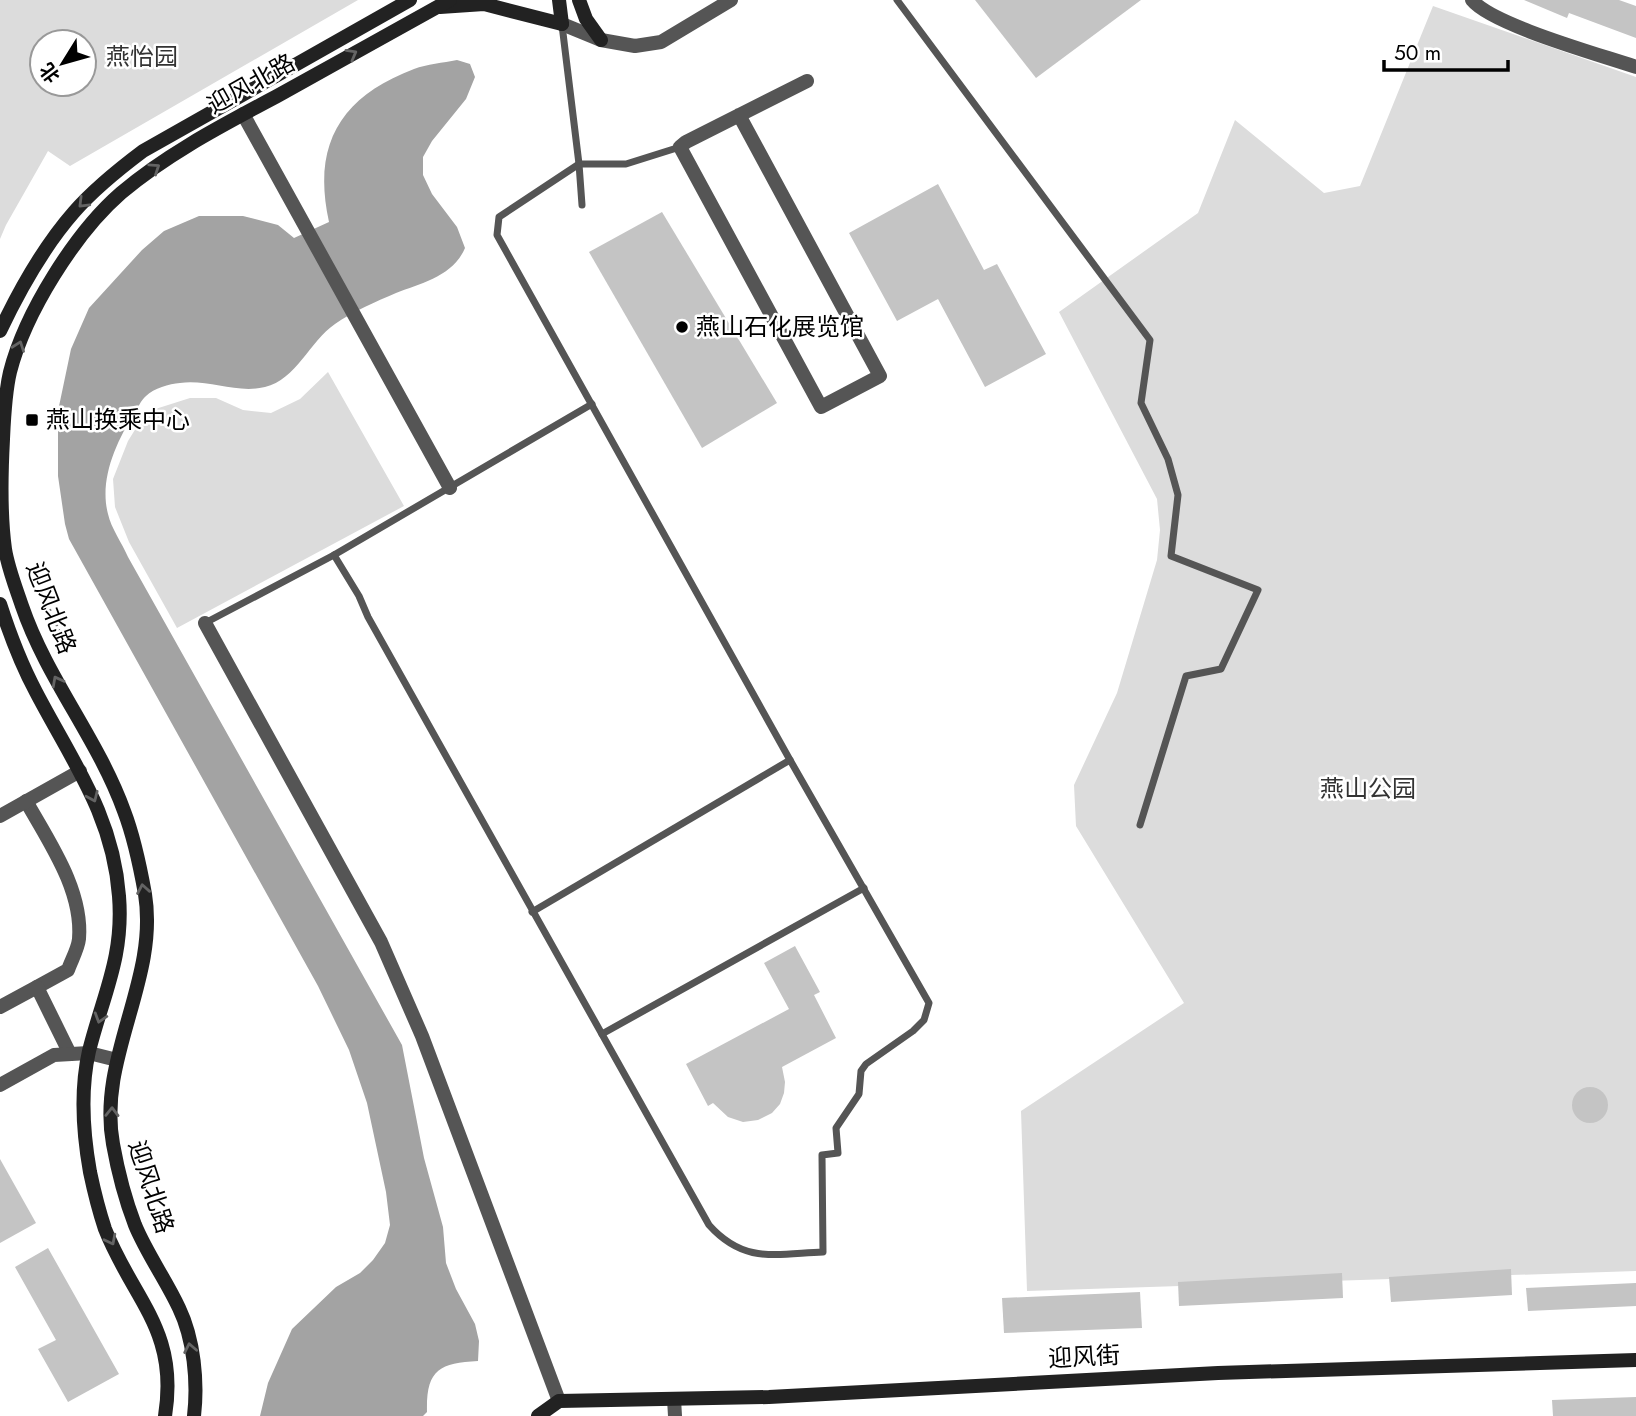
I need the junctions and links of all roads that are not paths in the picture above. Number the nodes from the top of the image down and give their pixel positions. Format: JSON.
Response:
{"nodes":[{"id":1,"x":410,"y":0,"type":"edge"},
{"id":2,"x":513,"y":0,"type":"edge"},
{"id":3,"x":559,"y":0,"type":"edge"},
{"id":4,"x":579,"y":0,"type":"edge"},
{"id":5,"x":732,"y":0,"type":"edge"},
{"id":6,"x":897,"y":0,"type":"edge"},
{"id":7,"x":1472,"y":0,"type":"edge"},
{"id":8,"x":444,"y":3,"type":"edge"},
{"id":9,"x":562,"y":24,"type":"junction"},
{"id":10,"x":601,"y":40,"type":"junction"},
{"id":11,"x":1636,"y":67,"type":"edge"},
{"id":12,"x":807,"y":81,"type":"dead end"},
{"id":13,"x":243,"y":114,"type":"junction"},
{"id":14,"x":739,"y":115,"type":"junction"},
{"id":15,"x":680,"y":147,"type":"junction"},
{"id":16,"x":579,"y":164,"type":"junction"},
{"id":17,"x":582,"y":205,"type":"dead end"},
{"id":18,"x":0,"y":330,"type":"edge"},
{"id":19,"x":592,"y":404,"type":"junction"},
{"id":20,"x":0,"y":485,"type":"edge"},
{"id":21,"x":450,"y":488,"type":"junction"},
{"id":22,"x":334,"y":555,"type":"junction"},
{"id":23,"x":0,"y":604,"type":"edge"},
{"id":24,"x":205,"y":623,"type":"joint"},
{"id":25,"x":790,"y":760,"type":"junction"},
{"id":26,"x":80,"y":771,"type":"junction"},
{"id":27,"x":26,"y":801,"type":"junction"},
{"id":28,"x":0,"y":816,"type":"edge"},
{"id":29,"x":1140,"y":825,"type":"dead end"},
{"id":30,"x":864,"y":888,"type":"junction"},
{"id":31,"x":532,"y":912,"type":"junction"},
{"id":32,"x":37,"y":987,"type":"junction"},
{"id":33,"x":0,"y":1007,"type":"edge"},
{"id":34,"x":602,"y":1034,"type":"junction"},
{"id":35,"x":89,"y":1053,"type":"junction"},
{"id":36,"x":71,"y":1054,"type":"junction"},
{"id":37,"x":117,"y":1060,"type":"junction"},
{"id":38,"x":0,"y":1085,"type":"edge"},
{"id":39,"x":1636,"y":1360,"type":"edge"},
{"id":40,"x":674,"y":1399,"type":"junction"},
{"id":41,"x":559,"y":1401,"type":"junction"},
{"id":42,"x":165,"y":1416,"type":"edge"},
{"id":43,"x":194,"y":1416,"type":"edge"},
{"id":44,"x":538,"y":1416,"type":"edge"},
{"id":45,"x":675,"y":1416,"type":"edge"}],
"edges":[{"from":1,"to":18,"type":"street","one_way":true},
{"from":2,"to":9,"type":"street"},
{"from":3,"to":9,"type":"street"},
{"from":4,"to":10,"type":"street"},
{"from":5,"to":10,"type":"street"},
{"from":6,"to":29,"type":"lane"},
{"from":7,"to":11,"type":"street"},
{"from":8,"to":9,"type":"street"},
{"from":13,"to":8,"type":"street","name":"迎风北路","one_way":true},
{"from":9,"to":10,"type":"street"},
{"from":9,"to":16,"type":"lane"},
{"from":12,"to":14,"type":"street"},
{"from":20,"to":13,"type":"street","name":"迎风北路","one_way":true},
{"from":13,"to":21,"type":"street"},
{"from":14,"to":15,"type":"street"},
{"from":14,"to":15,"type":"street"},
{"from":15,"to":16,"type":"lane"},
{"from":16,"to":17,"type":"lane"},
{"from":16,"to":19,"type":"lane"},
{"from":19,"to":21,"type":"lane"},
{"from":19,"to":25,"type":"lane"},
{"from":37,"to":20,"type":"street","name":"迎风北路","one_way":true},
{"from":21,"to":22,"type":"lane"},
{"from":22,"to":24,"type":"lane"},
{"from":22,"to":31,"type":"lane"},
{"from":23,"to":26,"type":"street","name":"迎风北路"},
{"from":24,"to":41,"type":"street"},
{"from":25,"to":30,"type":"lane"},
{"from":25,"to":31,"type":"lane"},
{"from":26,"to":27,"type":"street"},
{"from":26,"to":35,"type":"street","name":"迎风北路","one_way":true},
{"from":27,"to":28,"type":"street"},
{"from":27,"to":32,"type":"street"},
{"from":30,"to":34,"type":"lane"},
{"from":30,"to":34,"type":"lane"},
{"from":31,"to":34,"type":"lane"},
{"from":32,"to":33,"type":"street"},
{"from":32,"to":36,"type":"street"},
{"from":35,"to":36,"type":"street"},
{"from":35,"to":37,"type":"street"},
{"from":35,"to":42,"type":"street","name":"迎风北路","one_way":true},
{"from":36,"to":38,"type":"street"},
{"from":43,"to":37,"type":"street","name":"迎风北路","one_way":true},
{"from":39,"to":40,"type":"street","name":"迎风街"},
{"from":40,"to":41,"type":"street","name":"迎风街"},
{"from":40,"to":45,"type":"street"},
{"from":41,"to":44,"type":"street"}]}
